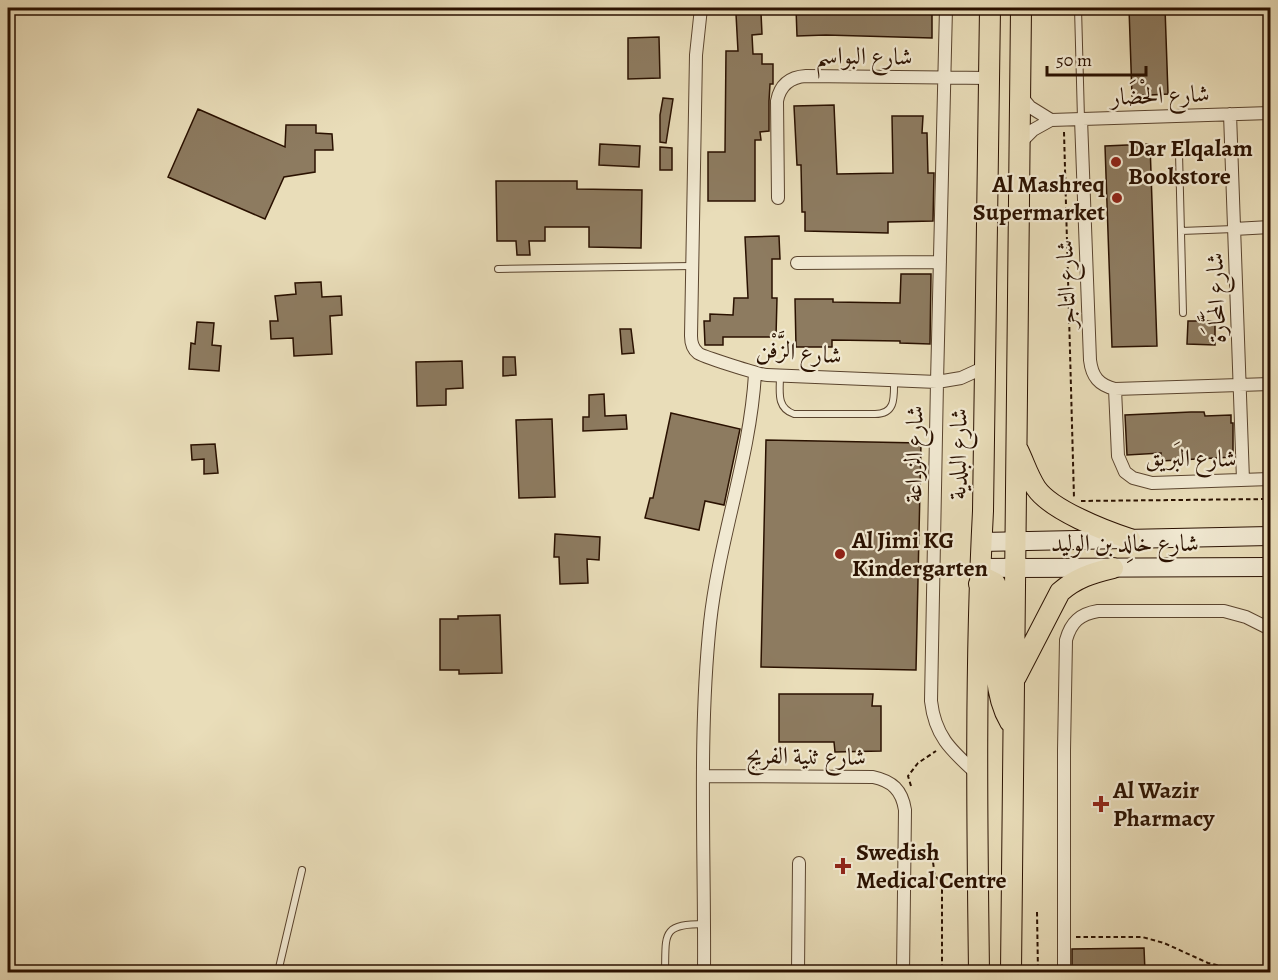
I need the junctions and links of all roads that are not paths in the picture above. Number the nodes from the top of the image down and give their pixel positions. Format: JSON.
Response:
{"nodes":[{"id":1,"x":701,"y":8,"type":"edge"},
{"id":2,"x":946,"y":8,"type":"edge"},
{"id":3,"x":990,"y":8,"type":"edge"},
{"id":4,"x":1021,"y":8,"type":"edge"},
{"id":5,"x":1078,"y":8,"type":"edge"},
{"id":6,"x":944,"y":78,"type":"junction"},
{"id":7,"x":989,"y":78,"type":"junction"},
{"id":8,"x":1020,"y":94,"type":"junction"},
{"id":9,"x":1270,"y":113,"type":"edge"},
{"id":10,"x":1230,"y":114,"type":"junction"},
{"id":11,"x":1057,"y":119,"type":"junction"},
{"id":12,"x":1081,"y":119,"type":"junction"},
{"id":13,"x":1019,"y":144,"type":"junction"},
{"id":14,"x":1179,"y":153,"type":"dead end"},
{"id":15,"x":778,"y":198,"type":"dead end"},
{"id":16,"x":1270,"y":227,"type":"edge"},
{"id":17,"x":1234,"y":228,"type":"junction"},
{"id":18,"x":1181,"y":231,"type":"junction"},
{"id":19,"x":939,"y":262,"type":"junction"},
{"id":20,"x":797,"y":263,"type":"dead end"},
{"id":21,"x":692,"y":266,"type":"junction"},
{"id":22,"x":498,"y":269,"type":"dead end"},
{"id":23,"x":1184,"y":313,"type":"dead end"},
{"id":24,"x":985,"y":367,"type":"junction"},
{"id":25,"x":755,"y":374,"type":"junction"},
{"id":26,"x":780,"y":376,"type":"junction"},
{"id":27,"x":894,"y":380,"type":"junction"},
{"id":28,"x":937,"y":382,"type":"junction"},
{"id":29,"x":1270,"y":384,"type":"edge"},
{"id":30,"x":1240,"y":385,"type":"junction"},
{"id":31,"x":1115,"y":389,"type":"junction"},
{"id":32,"x":1015,"y":442,"type":"junction"},
{"id":33,"x":1243,"y":480,"type":"junction"},
{"id":34,"x":1270,"y":480,"type":"edge"},
{"id":35,"x":1270,"y":536,"type":"edge"},
{"id":36,"x":1130,"y":540,"type":"junction"},
{"id":37,"x":981,"y":542,"type":"junction"},
{"id":38,"x":1014,"y":542,"type":"junction"},
{"id":39,"x":1014,"y":567,"type":"junction"},
{"id":40,"x":1270,"y":567,"type":"edge"},
{"id":41,"x":1113,"y":568,"type":"junction"},
{"id":42,"x":980,"y":576,"type":"junction"},
{"id":43,"x":1270,"y":629,"type":"edge"},
{"id":44,"x":1014,"y":679,"type":"junction"},
{"id":45,"x":1014,"y":730,"type":"junction"},
{"id":46,"x":977,"y":774,"type":"junction"},
{"id":47,"x":704,"y":776,"type":"junction"},
{"id":48,"x":798,"y":863,"type":"dead end"},
{"id":49,"x":302,"y":870,"type":"dead end"},
{"id":50,"x":705,"y":924,"type":"junction"},
{"id":51,"x":278,"y":972,"type":"edge"},
{"id":52,"x":665,"y":972,"type":"edge"},
{"id":53,"x":704,"y":972,"type":"edge"},
{"id":54,"x":798,"y":972,"type":"edge"},
{"id":55,"x":903,"y":972,"type":"edge"},
{"id":56,"x":979,"y":972,"type":"edge"},
{"id":57,"x":1011,"y":972,"type":"edge"},
{"id":58,"x":1064,"y":972,"type":"edge"}],
"edges":[{"from":1,"to":21,"type":"street","name":"شارع الزَّفْن"},
{"from":2,"to":6,"type":"street","name":"شارع الزراعة"},
{"from":3,"to":7,"type":"main road","name":"شارع البلدية"},
{"from":4,"to":8,"type":"main road"},
{"from":5,"to":12,"type":"lane","name":"شارع التاجر"},
{"from":6,"to":7,"type":"street","name":"شارع البواسم"},
{"from":6,"to":15,"type":"street","name":"شارع البواسم"},
{"from":6,"to":19,"type":"street","name":"شارع الزراعة"},
{"from":7,"to":24,"type":"main road","name":"شارع البلدية"},
{"from":8,"to":11,"type":"street"},
{"from":8,"to":13,"type":"main road"},
{"from":9,"to":10,"type":"street","name":"شارع الحْضَار"},
{"from":10,"to":12,"type":"street","name":"شارع الحْضَار"},
{"from":10,"to":17,"type":"street","name":"شارع المَحَّارَة"},
{"from":11,"to":12,"type":"street","name":"شارع الحْضَار"},
{"from":11,"to":13,"type":"street"},
{"from":12,"to":31,"type":"street","name":"شارع التاجر"},
{"from":13,"to":32,"type":"main road"},
{"from":14,"to":18,"type":"lane"},
{"from":16,"to":17,"type":"street"},
{"from":17,"to":18,"type":"lane"},
{"from":17,"to":30,"type":"street","name":"شارع المَحَّارَة"},
{"from":18,"to":23,"type":"lane"},
{"from":19,"to":20,"type":"street"},
{"from":19,"to":28,"type":"street","name":"شارع الزراعة"},
{"from":21,"to":22,"type":"lane"},
{"from":21,"to":25,"type":"street","name":"شارع الزَّفْن"},
{"from":24,"to":28,"type":"street","name":"شارع الزَّفْن"},
{"from":24,"to":37,"type":"main road","name":"شارع البلدية"},
{"from":25,"to":26,"type":"street","name":"شارع الزَّفْن"},
{"from":25,"to":47,"type":"street"},
{"from":26,"to":27,"type":"street","name":"شارع الزَّفْن"},
{"from":26,"to":27,"type":"lane"},
{"from":27,"to":28,"type":"street","name":"شارع الزَّفْن"},
{"from":28,"to":46,"type":"street","name":"شارع الزراعة"},
{"from":29,"to":30,"type":"street"},
{"from":30,"to":31,"type":"street"},
{"from":30,"to":33,"type":"street","name":"شارع المَحَّارَة"},
{"from":31,"to":33,"type":"street","name":"شارع البَريق"},
{"from":32,"to":36,"type":"main road"},
{"from":32,"to":38,"type":"main road"},
{"from":33,"to":34,"type":"street","name":"شارع البَريق"},
{"from":35,"to":36,"type":"street","name":"شارع خالِد بن الوليد"},
{"from":36,"to":38,"type":"street","name":"شارع خالِد بن الوليد"},
{"from":37,"to":38,"type":"street","name":"شارع خالِد بن الوليد"},
{"from":37,"to":42,"type":"main road","name":"شارع البلدية"},
{"from":38,"to":39,"type":"main road"},
{"from":39,"to":41,"type":"street","name":"شارع خالِد بن الوليد"},
{"from":39,"to":42,"type":"street","name":"شارع خالِد بن الوليد"},
{"from":39,"to":44,"type":"main road"},
{"from":40,"to":41,"type":"street","name":"شارع خالِد بن الوليد"},
{"from":41,"to":44,"type":"main road"},
{"from":42,"to":45,"type":"main road"},
{"from":42,"to":46,"type":"main road","name":"شارع البلدية"},
{"from":43,"to":58,"type":"street"},
{"from":44,"to":45,"type":"main road"},
{"from":45,"to":57,"type":"main road"},
{"from":46,"to":56,"type":"main road","name":"شارع البلدية"},
{"from":47,"to":50,"type":"street"},
{"from":47,"to":55,"type":"street","name":"شارع ثنية الفريج"},
{"from":48,"to":54,"type":"street"},
{"from":49,"to":51,"type":"lane"},
{"from":50,"to":52,"type":"lane"},
{"from":50,"to":53,"type":"street"}]}
